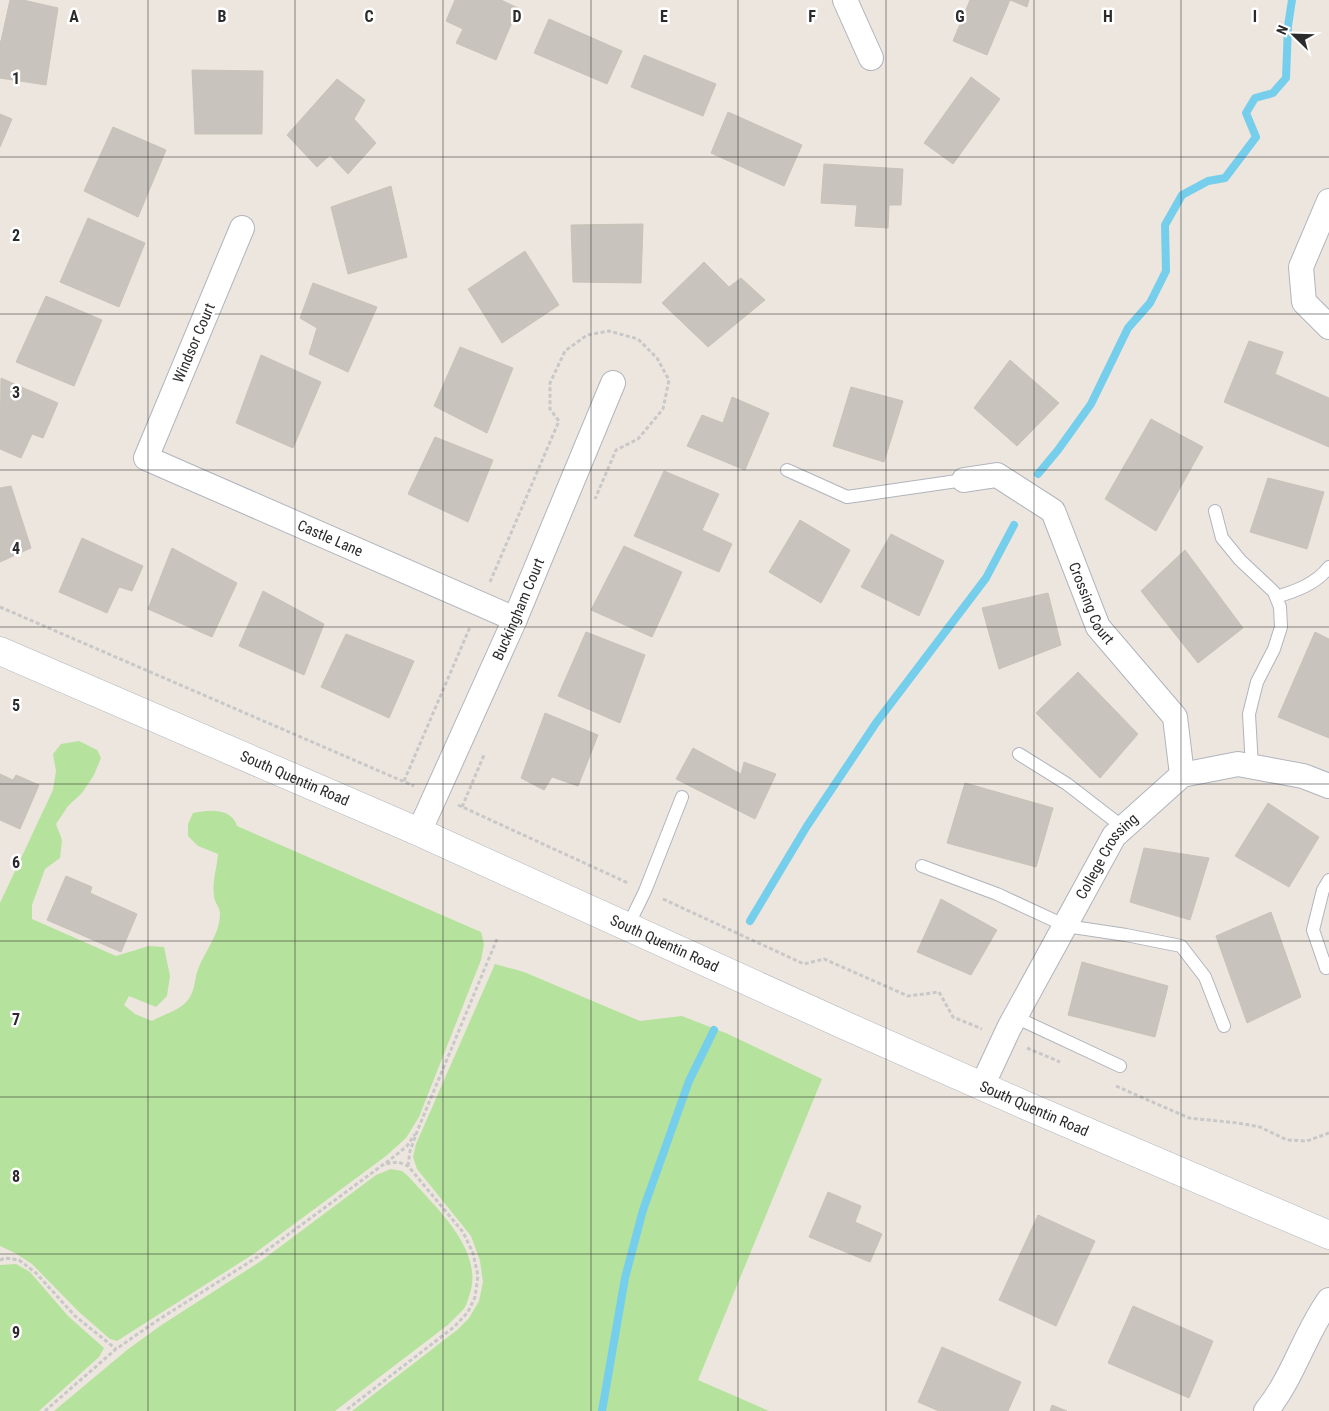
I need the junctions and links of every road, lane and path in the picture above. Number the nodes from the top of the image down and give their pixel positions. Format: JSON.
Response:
{"nodes":[{"id":1,"x":845,"y":0,"type":"edge"},
{"id":2,"x":871,"y":58,"type":"dead end"},
{"id":3,"x":1329,"y":201,"type":"edge"},
{"id":4,"x":242,"y":228,"type":"dead end"},
{"id":5,"x":1329,"y":327,"type":"edge"},
{"id":6,"x":613,"y":384,"type":"dead end"},
{"id":7,"x":146,"y":458,"type":"joint"},
{"id":8,"x":787,"y":470,"type":"dead end"},
{"id":9,"x":964,"y":480,"type":"joint"},
{"id":10,"x":1215,"y":511,"type":"dead end"},
{"id":11,"x":1329,"y":567,"type":"edge"},
{"id":12,"x":1276,"y":598,"type":"junction"},
{"id":13,"x":515,"y":619,"type":"junction"},
{"id":14,"x":0,"y":651,"type":"edge"},
{"id":15,"x":1019,"y":754,"type":"dead end"},
{"id":16,"x":1252,"y":766,"type":"junction"},
{"id":17,"x":1182,"y":776,"type":"junction"},
{"id":18,"x":1329,"y":786,"type":"edge"},
{"id":19,"x":682,"y":797,"type":"dead end"},
{"id":20,"x":1124,"y":828,"type":"junction"},
{"id":21,"x":419,"y":832,"type":"junction"},
{"id":22,"x":922,"y":866,"type":"dead end"},
{"id":23,"x":1329,"y":880,"type":"edge"},
{"id":24,"x":628,"y":926,"type":"junction"},
{"id":25,"x":1066,"y":926,"type":"junction"},
{"id":26,"x":497,"y":939,"type":"dead end"},
{"id":27,"x":1326,"y":968,"type":"dead end"},
{"id":28,"x":1015,"y":1017,"type":"junction"},
{"id":29,"x":1224,"y":1026,"type":"dead end"},
{"id":30,"x":1120,"y":1066,"type":"dead end"},
{"id":31,"x":982,"y":1086,"type":"junction"},
{"id":32,"x":418,"y":1129,"type":"junction"},
{"id":33,"x":384,"y":1164,"type":"junction"},
{"id":34,"x":408,"y":1166,"type":"junction"},
{"id":35,"x":1329,"y":1235,"type":"edge"},
{"id":36,"x":0,"y":1260,"type":"edge"},
{"id":37,"x":1329,"y":1300,"type":"edge"},
{"id":38,"x":116,"y":1349,"type":"junction"},
{"id":39,"x":45,"y":1411,"type":"edge"},
{"id":40,"x":345,"y":1411,"type":"edge"},
{"id":41,"x":1266,"y":1411,"type":"edge"}],
"edges":[{"from":1,"to":2,"type":"street"},
{"from":3,"to":5,"type":"street"},
{"from":4,"to":7,"type":"street","name":"Windsor Court"},
{"from":6,"to":13,"type":"street","name":"Buckingham Court"},
{"from":7,"to":13,"type":"street","name":"Castle Lane"},
{"from":8,"to":9,"type":"lane"},
{"from":9,"to":17,"type":"street","name":"Crossing Court"},
{"from":10,"to":12,"type":"lane"},
{"from":11,"to":12,"type":"lane"},
{"from":12,"to":16,"type":"lane"},
{"from":13,"to":21,"type":"street","name":"Buckingham Court"},
{"from":14,"to":21,"type":"main road","name":"South Quentin Road"},
{"from":15,"to":20,"type":"lane"},
{"from":16,"to":17,"type":"street","name":"College Crossing"},
{"from":16,"to":18,"type":"street","name":"College Crossing"},
{"from":17,"to":20,"type":"street","name":"College Crossing"},
{"from":19,"to":24,"type":"lane"},
{"from":20,"to":25,"type":"street","name":"College Crossing"},
{"from":21,"to":24,"type":"main road","name":"South Quentin Road"},
{"from":22,"to":25,"type":"lane"},
{"from":23,"to":27,"type":"lane"},
{"from":24,"to":31,"type":"main road","name":"South Quentin Road"},
{"from":25,"to":28,"type":"street","name":"College Crossing"},
{"from":25,"to":29,"type":"lane"},
{"from":26,"to":32,"type":"path"},
{"from":28,"to":30,"type":"lane"},
{"from":28,"to":31,"type":"street","name":"College Crossing"},
{"from":31,"to":35,"type":"main road","name":"South Quentin Road"},
{"from":32,"to":33,"type":"path"},
{"from":32,"to":34,"type":"path"},
{"from":33,"to":34,"type":"path"},
{"from":33,"to":38,"type":"path"},
{"from":34,"to":40,"type":"path"},
{"from":36,"to":38,"type":"path"},
{"from":37,"to":41,"type":"street"},
{"from":38,"to":39,"type":"path"}]}
